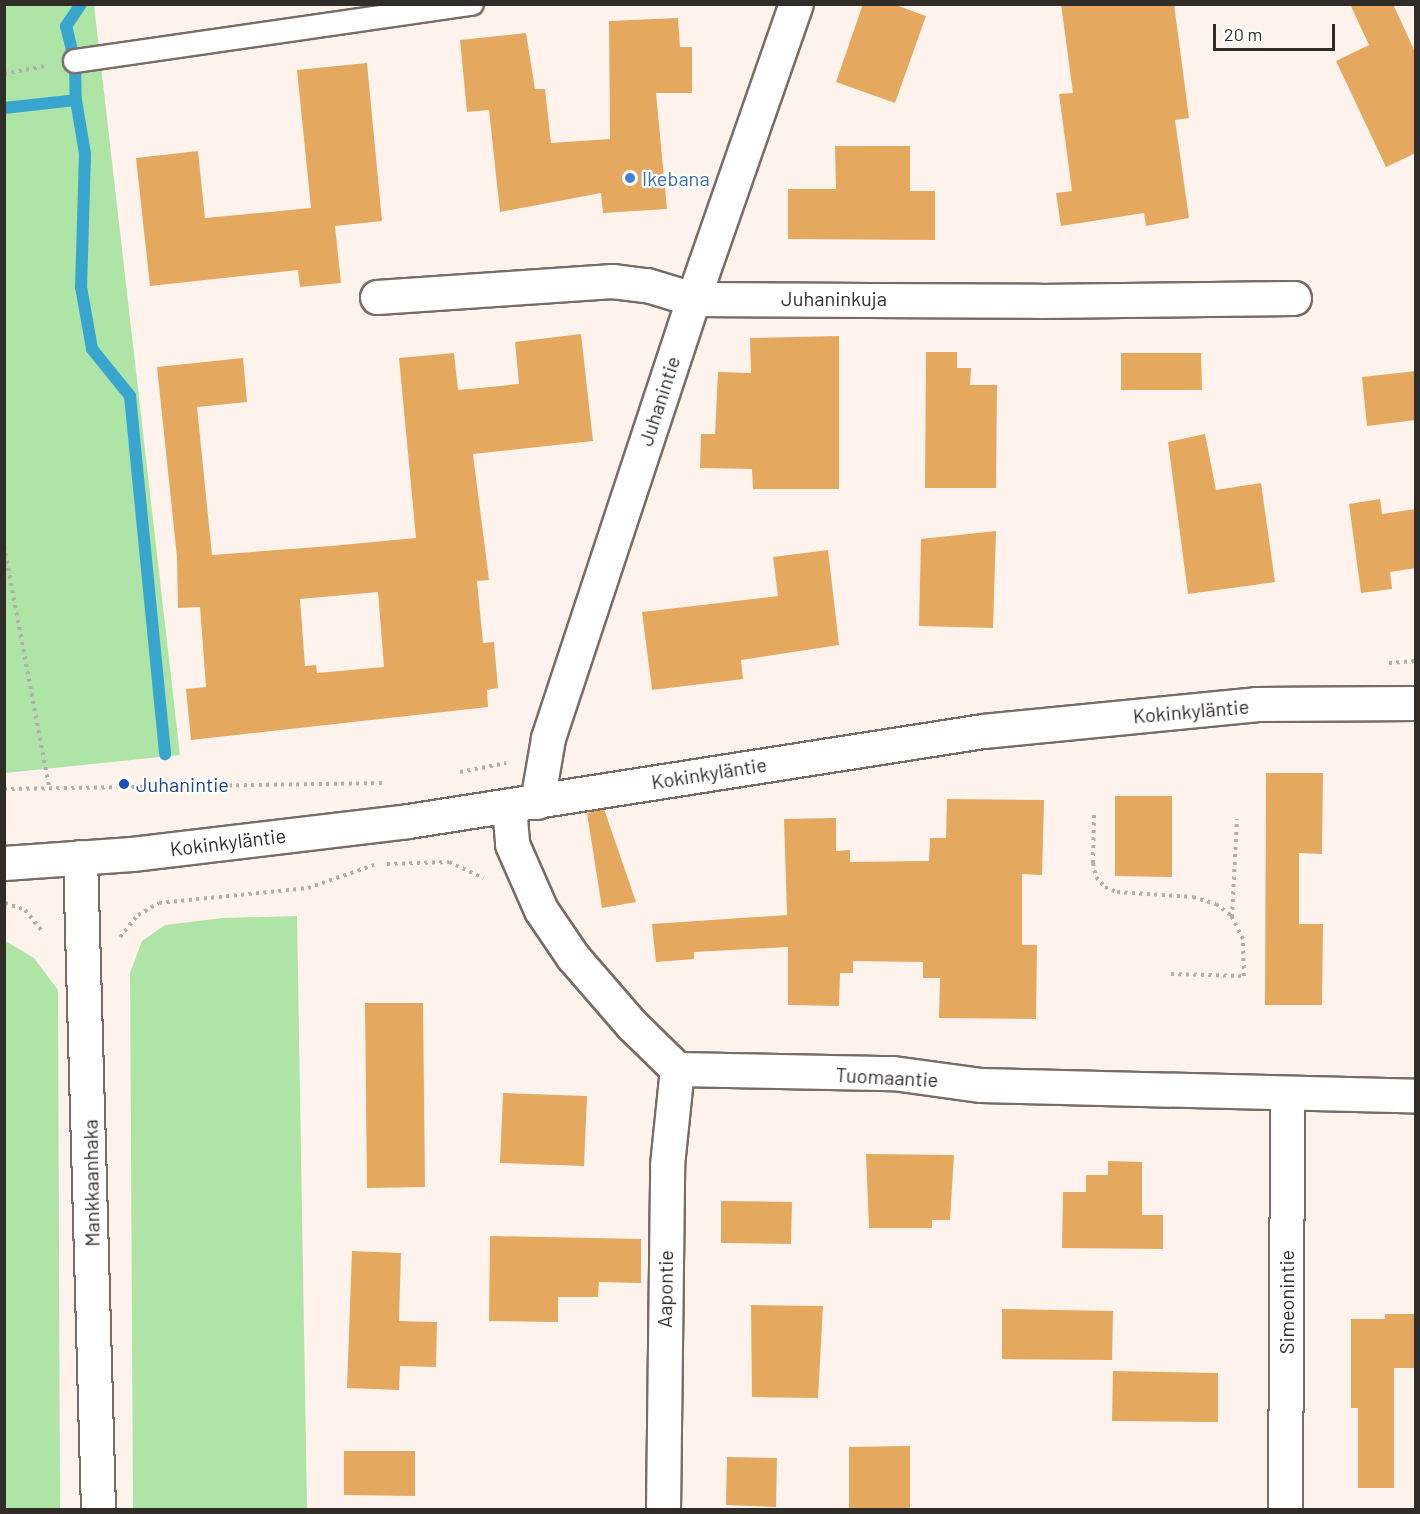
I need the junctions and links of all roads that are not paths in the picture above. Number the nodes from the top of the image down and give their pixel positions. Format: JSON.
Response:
{"nodes":[{"id":1,"x":472,"y":4,"type":"edge"},
{"id":2,"x":796,"y":4,"type":"edge"},
{"id":3,"x":75,"y":61,"type":"road end"},
{"id":4,"x":377,"y":297,"type":"dead end"},
{"id":5,"x":693,"y":298,"type":"junction"},
{"id":6,"x":1294,"y":298,"type":"dead end"},
{"id":7,"x":1416,"y":703,"type":"edge"},
{"id":8,"x":523,"y":804,"type":"junction"},
{"id":9,"x":80,"y":857,"type":"junction"},
{"id":10,"x":4,"y":863,"type":"edge"},
{"id":11,"x":677,"y":1069,"type":"junction"},
{"id":12,"x":1287,"y":1094,"type":"junction"},
{"id":13,"x":1416,"y":1096,"type":"edge"},
{"id":14,"x":98,"y":1509,"type":"edge"},
{"id":15,"x":663,"y":1509,"type":"edge"},
{"id":16,"x":1285,"y":1509,"type":"edge"}],
"edges":[{"from":1,"to":3,"type":"lane"},
{"from":2,"to":5,"type":"street","name":"Juhanintie"},
{"from":4,"to":5,"type":"street","name":"Juhaninkuja"},
{"from":5,"to":6,"type":"street","name":"Juhaninkuja"},
{"from":5,"to":8,"type":"street","name":"Juhanintie"},
{"from":7,"to":8,"type":"street","name":"Kokinkyläntie"},
{"from":8,"to":9,"type":"street","name":"Kokinkyläntie"},
{"from":8,"to":11,"type":"street"},
{"from":9,"to":10,"type":"street","name":"Kokinkyläntie"},
{"from":9,"to":14,"type":"street","name":"Mankkaanhaka"},
{"from":11,"to":12,"type":"street","name":"Tuomaantie"},
{"from":11,"to":15,"type":"street","name":"Aapontie"},
{"from":12,"to":13,"type":"street","name":"Tuomaantie"},
{"from":12,"to":16,"type":"street","name":"Simeonintie"}]}
